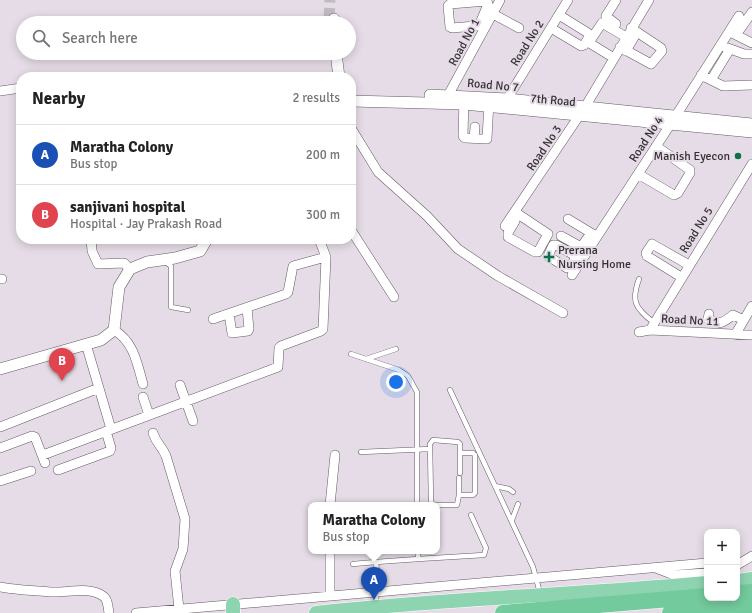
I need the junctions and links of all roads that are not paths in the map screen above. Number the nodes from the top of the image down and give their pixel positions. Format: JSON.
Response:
{"nodes":[{"id":1,"x":568,"y":0,"type":"edge"},
{"id":2,"x":616,"y":0,"type":"edge"},
{"id":3,"x":646,"y":1,"type":"edge"},
{"id":4,"x":499,"y":2,"type":"edge"},
{"id":5,"x":487,"y":5,"type":"junction"},
{"id":6,"x":752,"y":12,"type":"edge"},
{"id":7,"x":493,"y":14,"type":"junction"},
{"id":8,"x":739,"y":16,"type":"dead end"},
{"id":9,"x":562,"y":17,"type":"junction"},
{"id":10,"x":483,"y":25,"type":"junction"},
{"id":11,"x":519,"y":28,"type":"dead end"},
{"id":12,"x":554,"y":30,"type":"junction"},
{"id":13,"x":595,"y":32,"type":"junction"},
{"id":14,"x":630,"y":32,"type":"junction"},
{"id":15,"x":733,"y":33,"type":"junction"},
{"id":16,"x":604,"y":38,"type":"dead end"},
{"id":17,"x":752,"y":43,"type":"edge"},
{"id":18,"x":720,"y":46,"type":"junction"},
{"id":19,"x":623,"y":49,"type":"junction"},
{"id":20,"x":730,"y":49,"type":"junction"},
{"id":21,"x":752,"y":54,"type":"edge"},
{"id":22,"x":614,"y":58,"type":"junction"},
{"id":23,"x":337,"y":60,"type":"edge"},
{"id":24,"x":338,"y":72,"type":"edge"},
{"id":25,"x":701,"y":76,"type":"junction"},
{"id":26,"x":711,"y":80,"type":"junction"},
{"id":27,"x":752,"y":85,"type":"edge"},
{"id":28,"x":16,"y":89,"type":"edge"},
{"id":29,"x":0,"y":91,"type":"edge"},
{"id":30,"x":356,"y":96,"type":"edge"},
{"id":31,"x":446,"y":99,"type":"junction"},
{"id":32,"x":464,"y":100,"type":"junction"},
{"id":33,"x":356,"y":101,"type":"edge"},
{"id":34,"x":489,"y":102,"type":"junction"},
{"id":35,"x":505,"y":104,"type":"junction"},
{"id":36,"x":583,"y":111,"type":"junction"},
{"id":37,"x":676,"y":115,"type":"junction"},
{"id":38,"x":752,"y":124,"type":"edge"},
{"id":39,"x":670,"y":125,"type":"junction"},
{"id":40,"x":475,"y":127,"type":"dead end"},
{"id":41,"x":752,"y":132,"type":"edge"},
{"id":42,"x":356,"y":136,"type":"edge"},
{"id":43,"x":474,"y":139,"type":"junction"},
{"id":44,"x":659,"y":148,"type":"junction"},
{"id":45,"x":657,"y":158,"type":"dead end"},
{"id":46,"x":752,"y":164,"type":"edge"},
{"id":47,"x":644,"y":174,"type":"junction"},
{"id":48,"x":517,"y":214,"type":"junction"},
{"id":49,"x":568,"y":219,"type":"dead end"},
{"id":50,"x":506,"y":226,"type":"dead end"},
{"id":51,"x":561,"y":236,"type":"dead end"},
{"id":52,"x":589,"y":237,"type":"junction"},
{"id":53,"x":356,"y":238,"type":"edge"},
{"id":54,"x":91,"y":244,"type":"edge"},
{"id":55,"x":204,"y":244,"type":"edge"},
{"id":56,"x":320,"y":244,"type":"edge"},
{"id":57,"x":326,"y":257,"type":"junction"},
{"id":58,"x":163,"y":260,"type":"junction"},
{"id":59,"x":686,"y":264,"type":"junction"},
{"id":60,"x":130,"y":269,"type":"junction"},
{"id":61,"x":572,"y":275,"type":"dead end"},
{"id":62,"x":679,"y":275,"type":"junction"},
{"id":63,"x":639,"y":279,"type":"dead end"},
{"id":64,"x":394,"y":297,"type":"dead end"},
{"id":65,"x":752,"y":306,"type":"edge"},
{"id":66,"x":247,"y":308,"type":"junction"},
{"id":67,"x":661,"y":309,"type":"joint"},
{"id":68,"x":188,"y":310,"type":"dead end"},
{"id":69,"x":563,"y":313,"type":"dead end"},
{"id":70,"x":229,"y":314,"type":"junction"},
{"id":71,"x":709,"y":314,"type":"dead end"},
{"id":72,"x":213,"y":319,"type":"dead end"},
{"id":73,"x":744,"y":320,"type":"junction"},
{"id":74,"x":652,"y":326,"type":"junction"},
{"id":75,"x":114,"y":330,"type":"junction"},
{"id":76,"x":639,"y":332,"type":"dead end"},
{"id":77,"x":735,"y":335,"type":"junction"},
{"id":78,"x":752,"y":335,"type":"edge"},
{"id":79,"x":86,"y":344,"type":"junction"},
{"id":80,"x":396,"y":349,"type":"dead end"},
{"id":81,"x":351,"y":354,"type":"dead end"},
{"id":82,"x":366,"y":359,"type":"junction"},
{"id":83,"x":0,"y":369,"type":"edge"},
{"id":84,"x":143,"y":384,"type":"dead end"},
{"id":85,"x":180,"y":385,"type":"dead end"},
{"id":86,"x":99,"y":388,"type":"junction"},
{"id":87,"x":450,"y":390,"type":"dead end"},
{"id":88,"x":143,"y":397,"type":"dead end"},
{"id":89,"x":186,"y":401,"type":"junction"},
{"id":90,"x":149,"y":415,"type":"junction"},
{"id":91,"x":193,"y":421,"type":"dead end"},
{"id":92,"x":0,"y":427,"type":"edge"},
{"id":93,"x":108,"y":430,"type":"junction"},
{"id":94,"x":153,"y":433,"type":"dead end"},
{"id":95,"x":0,"y":448,"type":"edge"},
{"id":96,"x":430,"y":449,"type":"junction"},
{"id":97,"x":415,"y":450,"type":"junction"},
{"id":98,"x":361,"y":452,"type":"dead end"},
{"id":99,"x":460,"y":453,"type":"junction"},
{"id":100,"x":335,"y":455,"type":"dead end"},
{"id":101,"x":58,"y":470,"type":"dead end"},
{"id":102,"x":31,"y":471,"type":"dead end"},
{"id":103,"x":460,"y":473,"type":"dead end"},
{"id":104,"x":459,"y":478,"type":"dead end"},
{"id":105,"x":0,"y":482,"type":"edge"},
{"id":106,"x":495,"y":486,"type":"junction"},
{"id":107,"x":513,"y":492,"type":"dead end"},
{"id":108,"x":459,"y":495,"type":"junction"},
{"id":109,"x":330,"y":502,"type":"edge"},
{"id":110,"x":417,"y":502,"type":"edge"},
{"id":111,"x":431,"y":502,"type":"edge"},
{"id":112,"x":518,"y":504,"type":"dead end"},
{"id":113,"x":440,"y":505,"type":"edge"},
{"id":114,"x":471,"y":515,"type":"dead end"},
{"id":115,"x":512,"y":520,"type":"junction"},
{"id":116,"x":330,"y":554,"type":"edge"},
{"id":117,"x":418,"y":554,"type":"edge"},
{"id":118,"x":752,"y":556,"type":"edge"},
{"id":119,"x":418,"y":559,"type":"junction"},
{"id":120,"x":376,"y":562,"type":"junction"},
{"id":121,"x":704,"y":563,"type":"edge"},
{"id":122,"x":740,"y":563,"type":"edge"},
{"id":123,"x":353,"y":564,"type":"dead end"},
{"id":124,"x":653,"y":567,"type":"junction"},
{"id":125,"x":704,"y":574,"type":"edge"},
{"id":126,"x":537,"y":577,"type":"junction"},
{"id":127,"x":752,"y":579,"type":"edge"},
{"id":128,"x":740,"y":581,"type":"edge"},
{"id":129,"x":752,"y":583,"type":"edge"},
{"id":130,"x":704,"y":584,"type":"edge"},
{"id":131,"x":740,"y":585,"type":"edge"},
{"id":132,"x":0,"y":587,"type":"edge"},
{"id":133,"x":704,"y":587,"type":"edge"},
{"id":134,"x":377,"y":591,"type":"junction"},
{"id":135,"x":752,"y":592,"type":"edge"},
{"id":136,"x":740,"y":593,"type":"edge"},
{"id":137,"x":330,"y":595,"type":"junction"},
{"id":138,"x":540,"y":596,"type":"junction"},
{"id":139,"x":704,"y":596,"type":"edge"},
{"id":140,"x":376,"y":606,"type":"junction"},
{"id":141,"x":752,"y":606,"type":"edge"},
{"id":142,"x":179,"y":608,"type":"junction"},
{"id":143,"x":233,"y":608,"type":"edge"},
{"id":144,"x":341,"y":612,"type":"edge"},
{"id":145,"x":109,"y":613,"type":"edge"},
{"id":146,"x":136,"y":613,"type":"edge"},
{"id":147,"x":319,"y":613,"type":"edge"},
{"id":148,"x":413,"y":613,"type":"edge"},
{"id":149,"x":503,"y":613,"type":"edge"},
{"id":150,"x":670,"y":613,"type":"edge"}],
"edges":[{"from":1,"to":9,"type":"street","name":"Road No 2"},
{"from":2,"to":14,"type":"street"},
{"from":3,"to":14,"type":"street","name":"Road No 3"},
{"from":4,"to":5,"type":"street"},
{"from":4,"to":7,"type":"street","name":"Road No 1"},
{"from":5,"to":10,"type":"street"},
{"from":5,"to":10,"type":"street"},
{"from":6,"to":15,"type":"street"},
{"from":7,"to":10,"type":"street","name":"Road No 1"},
{"from":7,"to":11,"type":"street"},
{"from":8,"to":15,"type":"street","name":"Road No 4"},
{"from":9,"to":12,"type":"street","name":"Road No 2"},
{"from":9,"to":12,"type":"street"},
{"from":10,"to":31,"type":"street","name":"Road No 1"},
{"from":12,"to":35,"type":"street","name":"Road No 2"},
{"from":13,"to":14,"type":"street"},
{"from":13,"to":16,"type":"street"},
{"from":13,"to":22,"type":"street"},
{"from":14,"to":19,"type":"street","name":"Road No 3"},
{"from":14,"to":19,"type":"street"},
{"from":15,"to":17,"type":"street"},
{"from":15,"to":18,"type":"street","name":"Road No 4"},
{"from":18,"to":20,"type":"street"},
{"from":18,"to":25,"type":"street","name":"Road No 4"},
{"from":19,"to":22,"type":"street","name":"Road No 3"},
{"from":20,"to":21,"type":"street"},
{"from":20,"to":26,"type":"street"},
{"from":22,"to":36,"type":"street","name":"Road No 3"},
{"from":23,"to":24,"type":"street"},
{"from":25,"to":26,"type":"street"},
{"from":25,"to":37,"type":"street","name":"Road No 4"},
{"from":26,"to":27,"type":"street"},
{"from":28,"to":29,"type":"street"},
{"from":30,"to":31,"type":"street","name":"Road No 7"},
{"from":31,"to":32,"type":"street","name":"Road No 7"},
{"from":31,"to":33,"type":"street"},
{"from":32,"to":34,"type":"street","name":"Road No 7"},
{"from":32,"to":43,"type":"street"},
{"from":34,"to":35,"type":"street","name":"Road No 7"},
{"from":34,"to":43,"type":"street"},
{"from":35,"to":36,"type":"street","name":"Road No 7"},
{"from":36,"to":37,"type":"street","name":"Road No 7"},
{"from":36,"to":39,"type":"street","name":"7th Road"},
{"from":36,"to":48,"type":"street","name":"Road No 3"},
{"from":37,"to":38,"type":"street","name":"Road No 7"},
{"from":37,"to":39,"type":"street","name":"Road No 4"},
{"from":39,"to":41,"type":"street","name":"7th Road"},
{"from":39,"to":44,"type":"street","name":"Road No 4"},
{"from":40,"to":43,"type":"street"},
{"from":42,"to":69,"type":"street"},
{"from":44,"to":45,"type":"street"},
{"from":44,"to":47,"type":"street","name":"Road No 4"},
{"from":44,"to":47,"type":"street"},
{"from":46,"to":59,"type":"street","name":"Road No 5"},
{"from":47,"to":52,"type":"street","name":"Road No 4"},
{"from":48,"to":48,"type":"street"},
{"from":48,"to":50,"type":"street","name":"Road No 3"},
{"from":49,"to":52,"type":"street"},
{"from":51,"to":52,"type":"street"},
{"from":52,"to":61,"type":"street","name":"Road No 4"},
{"from":53,"to":64,"type":"street"},
{"from":54,"to":60,"type":"street"},
{"from":55,"to":58,"type":"street"},
{"from":56,"to":57,"type":"street"},
{"from":57,"to":66,"type":"street"},
{"from":57,"to":89,"type":"street"},
{"from":58,"to":60,"type":"street"},
{"from":58,"to":68,"type":"lane"},
{"from":59,"to":62,"type":"street","name":"Road No 5"},
{"from":59,"to":62,"type":"street"},
{"from":60,"to":75,"type":"street"},
{"from":62,"to":67,"type":"street","name":"Road No 5"},
{"from":63,"to":74,"type":"lane"},
{"from":65,"to":73,"type":"street"},
{"from":66,"to":70,"type":"street"},
{"from":66,"to":70,"type":"street"},
{"from":67,"to":74,"type":"street","name":"Road No 11"},
{"from":70,"to":72,"type":"street"},
{"from":71,"to":73,"type":"street"},
{"from":73,"to":77,"type":"street"},
{"from":74,"to":76,"type":"street"},
{"from":74,"to":77,"type":"street","name":"Road No 11"},
{"from":75,"to":79,"type":"street"},
{"from":75,"to":84,"type":"street"},
{"from":77,"to":78,"type":"street","name":"Road No 11"},
{"from":79,"to":83,"type":"street"},
{"from":79,"to":86,"type":"street"},
{"from":80,"to":82,"type":"lane"},
{"from":81,"to":82,"type":"lane"},
{"from":82,"to":97,"type":"lane"},
{"from":85,"to":89,"type":"street"},
{"from":86,"to":92,"type":"street"},
{"from":86,"to":93,"type":"street"},
{"from":87,"to":106,"type":"lane"},
{"from":88,"to":90,"type":"street"},
{"from":89,"to":90,"type":"street"},
{"from":89,"to":91,"type":"street"},
{"from":90,"to":93,"type":"street"},
{"from":93,"to":95,"type":"street"},
{"from":93,"to":101,"type":"street"},
{"from":94,"to":142,"type":"street"},
{"from":96,"to":97,"type":"lane"},
{"from":96,"to":99,"type":"lane"},
{"from":96,"to":111,"type":"lane"},
{"from":97,"to":98,"type":"lane"},
{"from":97,"to":110,"type":"lane"},
{"from":99,"to":103,"type":"lane"},
{"from":99,"to":108,"type":"lane"},
{"from":100,"to":109,"type":"street"},
{"from":102,"to":105,"type":"street"},
{"from":104,"to":108,"type":"lane"},
{"from":106,"to":107,"type":"lane"},
{"from":106,"to":115,"type":"lane"},
{"from":108,"to":113,"type":"lane"},
{"from":112,"to":115,"type":"lane"},
{"from":114,"to":119,"type":"lane"},
{"from":115,"to":126,"type":"lane"},
{"from":116,"to":137,"type":"street"},
{"from":117,"to":119,"type":"lane"},
{"from":118,"to":122,"type":"street"},
{"from":119,"to":120,"type":"lane"},
{"from":120,"to":123,"type":"lane"},
{"from":120,"to":134,"type":"lane"},
{"from":121,"to":124,"type":"street"},
{"from":124,"to":125,"type":"street"},
{"from":124,"to":126,"type":"street"},
{"from":126,"to":134,"type":"street"},
{"from":126,"to":138,"type":"lane"},
{"from":127,"to":128,"type":"highway"},
{"from":129,"to":131,"type":"highway"},
{"from":130,"to":138,"type":"highway"},
{"from":132,"to":145,"type":"street"},
{"from":133,"to":148,"type":"highway"},
{"from":134,"to":137,"type":"street"},
{"from":134,"to":140,"type":"lane"},
{"from":135,"to":136,"type":"highway"},
{"from":137,"to":143,"type":"street"},
{"from":138,"to":140,"type":"highway"},
{"from":139,"to":149,"type":"highway"},
{"from":140,"to":144,"type":"highway"},
{"from":141,"to":150,"type":"highway"},
{"from":142,"to":143,"type":"street"},
{"from":142,"to":146,"type":"street"},
{"from":144,"to":147,"type":"highway"}]}
